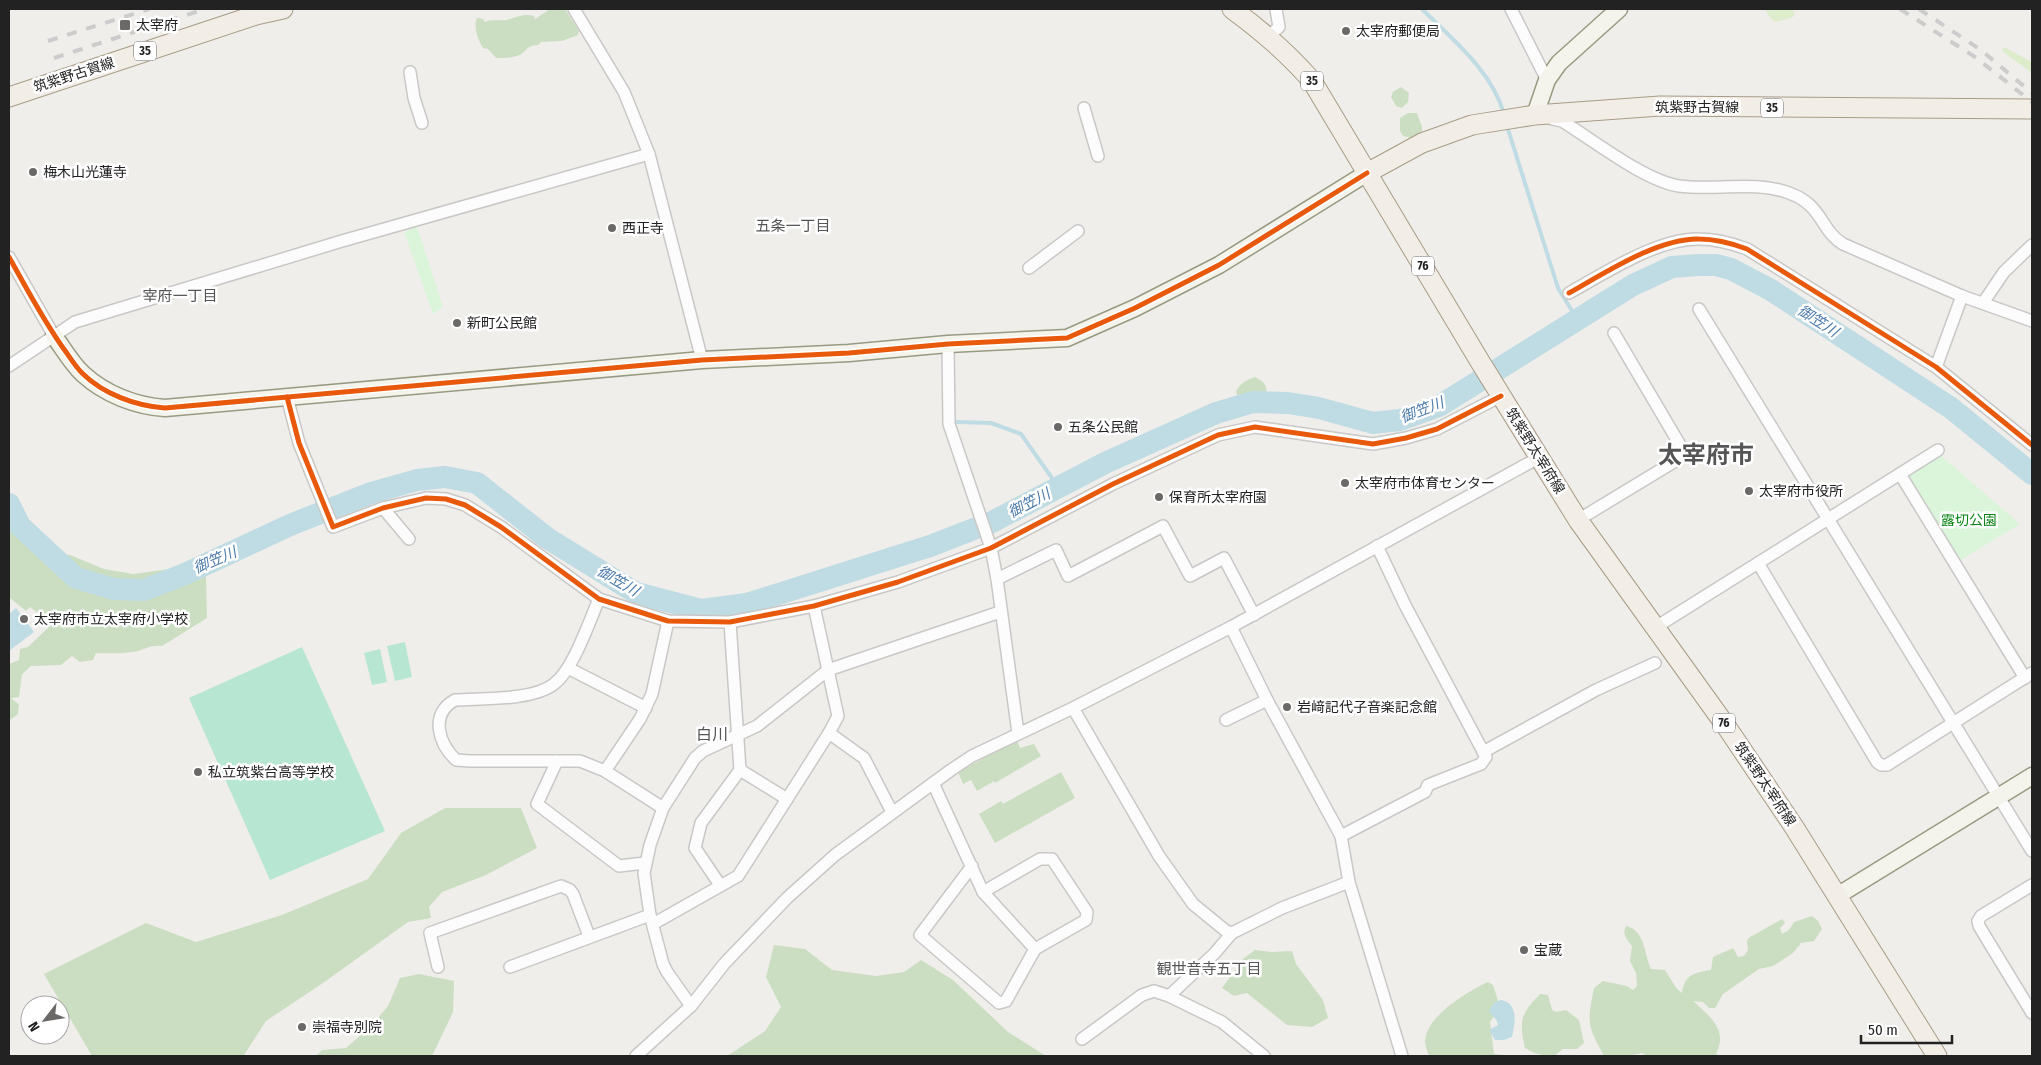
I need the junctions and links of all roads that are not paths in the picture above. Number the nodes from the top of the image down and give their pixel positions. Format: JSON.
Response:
{"nodes":[{"id":1,"x":283,"y":9,"type":"edge"},
{"id":2,"x":574,"y":9,"type":"edge"},
{"id":3,"x":1232,"y":9,"type":"edge"},
{"id":4,"x":1276,"y":9,"type":"edge"},
{"id":5,"x":1511,"y":9,"type":"edge"},
{"id":6,"x":1619,"y":9,"type":"edge"},
{"id":7,"x":1268,"y":36,"type":"junction"},
{"id":8,"x":410,"y":72,"type":"dead end"},
{"id":9,"x":1547,"y":80,"type":"junction"},
{"id":10,"x":9,"y":97,"type":"edge"},
{"id":11,"x":1084,"y":108,"type":"dead end"},
{"id":12,"x":2032,"y":109,"type":"edge"},
{"id":13,"x":1535,"y":115,"type":"junction"},
{"id":14,"x":422,"y":123,"type":"dead end"},
{"id":15,"x":649,"y":154,"type":"junction"},
{"id":16,"x":1098,"y":156,"type":"dead end"},
{"id":17,"x":1368,"y":173,"type":"junction"},
{"id":18,"x":1078,"y":231,"type":"dead end"},
{"id":19,"x":2032,"y":245,"type":"edge"},
{"id":20,"x":9,"y":257,"type":"edge"},
{"id":21,"x":1029,"y":268,"type":"dead end"},
{"id":22,"x":1570,"y":293,"type":"dead end"},
{"id":23,"x":1962,"y":296,"type":"junction"},
{"id":24,"x":1983,"y":303,"type":"junction"},
{"id":25,"x":1699,"y":309,"type":"dead end"},
{"id":26,"x":2032,"y":321,"type":"edge"},
{"id":27,"x":1614,"y":333,"type":"dead end"},
{"id":28,"x":54,"y":336,"type":"junction"},
{"id":29,"x":948,"y":344,"type":"junction"},
{"id":30,"x":702,"y":360,"type":"junction"},
{"id":31,"x":9,"y":366,"type":"edge"},
{"id":32,"x":1936,"y":367,"type":"junction"},
{"id":33,"x":1500,"y":395,"type":"junction"},
{"id":34,"x":287,"y":397,"type":"junction"},
{"id":35,"x":2032,"y":444,"type":"edge"},
{"id":36,"x":1938,"y":450,"type":"dead end"},
{"id":37,"x":1538,"y":458,"type":"junction"},
{"id":38,"x":1900,"y":474,"type":"junction"},
{"id":39,"x":383,"y":508,"type":"junction"},
{"id":40,"x":1828,"y":518,"type":"junction"},
{"id":41,"x":1578,"y":520,"type":"junction"},
{"id":42,"x":409,"y":539,"type":"dead end"},
{"id":43,"x":990,"y":546,"type":"junction"},
{"id":44,"x":1377,"y":546,"type":"junction"},
{"id":45,"x":1758,"y":563,"type":"junction"},
{"id":46,"x":997,"y":579,"type":"junction"},
{"id":47,"x":599,"y":599,"type":"junction"},
{"id":48,"x":814,"y":606,"type":"junction"},
{"id":49,"x":1000,"y":612,"type":"junction"},
{"id":50,"x":1254,"y":614,"type":"junction"},
{"id":51,"x":668,"y":621,"type":"junction"},
{"id":52,"x":730,"y":622,"type":"junction"},
{"id":53,"x":1231,"y":627,"type":"junction"},
{"id":54,"x":1656,"y":627,"type":"junction"},
{"id":55,"x":1655,"y":663,"type":"dead end"},
{"id":56,"x":568,"y":668,"type":"junction"},
{"id":57,"x":828,"y":670,"type":"junction"},
{"id":58,"x":2029,"y":675,"type":"edge"},
{"id":59,"x":1267,"y":700,"type":"junction"},
{"id":60,"x":646,"y":708,"type":"junction"},
{"id":61,"x":1073,"y":708,"type":"junction"},
{"id":62,"x":1226,"y":720,"type":"dead end"},
{"id":63,"x":1954,"y":723,"type":"junction"},
{"id":64,"x":829,"y":733,"type":"junction"},
{"id":65,"x":1018,"y":733,"type":"junction"},
{"id":66,"x":737,"y":734,"type":"junction"},
{"id":67,"x":1483,"y":752,"type":"junction"},
{"id":68,"x":558,"y":761,"type":"junction"},
{"id":69,"x":740,"y":770,"type":"junction"},
{"id":70,"x":605,"y":771,"type":"junction"},
{"id":71,"x":2032,"y":776,"type":"edge"},
{"id":72,"x":933,"y":783,"type":"junction"},
{"id":73,"x":1999,"y":797,"type":"junction"},
{"id":74,"x":787,"y":799,"type":"junction"},
{"id":75,"x":663,"y":808,"type":"junction"},
{"id":76,"x":892,"y":812,"type":"junction"},
{"id":77,"x":1341,"y":836,"type":"junction"},
{"id":78,"x":2032,"y":851,"type":"edge"},
{"id":79,"x":645,"y":863,"type":"junction"},
{"id":80,"x":972,"y":866,"type":"junction"},
{"id":81,"x":1349,"y":882,"type":"junction"},
{"id":82,"x":2032,"y":884,"type":"edge"},
{"id":83,"x":720,"y":885,"type":"junction"},
{"id":84,"x":983,"y":892,"type":"junction"},
{"id":85,"x":1837,"y":896,"type":"junction"},
{"id":86,"x":652,"y":919,"type":"junction"},
{"id":87,"x":1232,"y":933,"type":"junction"},
{"id":88,"x":589,"y":936,"type":"junction"},
{"id":89,"x":1035,"y":949,"type":"junction"},
{"id":90,"x":438,"y":967,"type":"dead end"},
{"id":91,"x":510,"y":967,"type":"dead end"},
{"id":92,"x":1169,"y":996,"type":"junction"},
{"id":93,"x":691,"y":1006,"type":"junction"},
{"id":94,"x":2032,"y":1013,"type":"edge"},
{"id":95,"x":1082,"y":1039,"type":"dead end"},
{"id":96,"x":636,"y":1056,"type":"edge"},
{"id":97,"x":1264,"y":1056,"type":"edge"},
{"id":98,"x":1402,"y":1056,"type":"edge"},
{"id":99,"x":1937,"y":1056,"type":"edge"}],
"edges":[{"from":1,"to":10,"type":"main road","name":"筑紫野古賀線","number":"35"},
{"from":2,"to":15,"type":"street"},
{"from":3,"to":7,"type":"main road","number":"35"},
{"from":4,"to":7,"type":"street"},
{"from":5,"to":9,"type":"street"},
{"from":6,"to":9,"type":"street"},
{"from":7,"to":17,"type":"main road","number":"35"},
{"from":8,"to":14,"type":"street"},
{"from":9,"to":13,"type":"street"},
{"from":11,"to":16,"type":"street"},
{"from":12,"to":13,"type":"main road","name":"筑紫野古賀線","number":"35"},
{"from":13,"to":17,"type":"main road","name":"筑紫野古賀線","number":"35"},
{"from":13,"to":23,"type":"street"},
{"from":15,"to":28,"type":"street"},
{"from":15,"to":30,"type":"street"},
{"from":17,"to":29,"type":"street"},
{"from":17,"to":33,"type":"main road","number":"76"},
{"from":18,"to":21,"type":"street"},
{"from":19,"to":24,"type":"street"},
{"from":20,"to":28,"type":"street"},
{"from":22,"to":32,"type":"street"},
{"from":23,"to":24,"type":"street"},
{"from":23,"to":32,"type":"street"},
{"from":24,"to":26,"type":"street"},
{"from":25,"to":40,"type":"street"},
{"from":27,"to":41,"type":"street"},
{"from":28,"to":31,"type":"street"},
{"from":28,"to":34,"type":"street"},
{"from":29,"to":30,"type":"street"},
{"from":29,"to":43,"type":"street"},
{"from":30,"to":34,"type":"street"},
{"from":32,"to":35,"type":"street"},
{"from":33,"to":37,"type":"main road","name":"筑紫野太宰府線","number":"76"},
{"from":33,"to":43,"type":"street"},
{"from":34,"to":39,"type":"street"},
{"from":36,"to":38,"type":"street"},
{"from":37,"to":41,"type":"main road","name":"筑紫野太宰府線","number":"76"},
{"from":37,"to":44,"type":"street"},
{"from":38,"to":40,"type":"street"},
{"from":38,"to":58,"type":"street"},
{"from":39,"to":42,"type":"street"},
{"from":39,"to":47,"type":"street"},
{"from":40,"to":45,"type":"street"},
{"from":40,"to":63,"type":"street"},
{"from":41,"to":54,"type":"main road","name":"筑紫野太宰府線","number":"76"},
{"from":43,"to":46,"type":"street"},
{"from":43,"to":48,"type":"street"},
{"from":44,"to":50,"type":"street"},
{"from":44,"to":67,"type":"street"},
{"from":45,"to":54,"type":"street"},
{"from":45,"to":63,"type":"street"},
{"from":46,"to":49,"type":"street"},
{"from":46,"to":50,"type":"street"},
{"from":47,"to":51,"type":"street"},
{"from":47,"to":56,"type":"street"},
{"from":48,"to":52,"type":"street"},
{"from":48,"to":57,"type":"street"},
{"from":49,"to":57,"type":"street"},
{"from":49,"to":65,"type":"street"},
{"from":50,"to":53,"type":"street"},
{"from":51,"to":52,"type":"street"},
{"from":51,"to":60,"type":"street"},
{"from":52,"to":66,"type":"street"},
{"from":53,"to":59,"type":"street"},
{"from":53,"to":61,"type":"street"},
{"from":54,"to":85,"type":"main road","name":"筑紫野太宰府線","number":"76"},
{"from":55,"to":67,"type":"street"},
{"from":56,"to":60,"type":"street"},
{"from":56,"to":68,"type":"street"},
{"from":57,"to":64,"type":"street"},
{"from":57,"to":66,"type":"street"},
{"from":58,"to":63,"type":"street"},
{"from":59,"to":62,"type":"street"},
{"from":59,"to":77,"type":"street"},
{"from":60,"to":70,"type":"street"},
{"from":61,"to":65,"type":"street"},
{"from":61,"to":87,"type":"street"},
{"from":63,"to":73,"type":"street"},
{"from":64,"to":74,"type":"street"},
{"from":64,"to":76,"type":"street"},
{"from":65,"to":72,"type":"street"},
{"from":66,"to":69,"type":"street"},
{"from":66,"to":75,"type":"street"},
{"from":67,"to":77,"type":"street"},
{"from":68,"to":70,"type":"street"},
{"from":68,"to":79,"type":"street"},
{"from":69,"to":74,"type":"street"},
{"from":69,"to":83,"type":"street"},
{"from":70,"to":75,"type":"street"},
{"from":71,"to":73,"type":"street"},
{"from":72,"to":76,"type":"street"},
{"from":72,"to":80,"type":"street"},
{"from":73,"to":78,"type":"street"},
{"from":73,"to":85,"type":"street"},
{"from":74,"to":83,"type":"street"},
{"from":75,"to":79,"type":"street"},
{"from":76,"to":93,"type":"street"},
{"from":77,"to":81,"type":"street"},
{"from":79,"to":86,"type":"street"},
{"from":80,"to":84,"type":"street"},
{"from":80,"to":89,"type":"street"},
{"from":81,"to":87,"type":"street"},
{"from":81,"to":98,"type":"street"},
{"from":82,"to":94,"type":"street"},
{"from":83,"to":86,"type":"street"},
{"from":84,"to":89,"type":"street"},
{"from":84,"to":89,"type":"street"},
{"from":85,"to":99,"type":"main road","name":"筑紫野太宰府線","number":"76"},
{"from":86,"to":88,"type":"street"},
{"from":86,"to":93,"type":"street"},
{"from":87,"to":92,"type":"street"},
{"from":88,"to":90,"type":"street"},
{"from":88,"to":91,"type":"street"},
{"from":92,"to":95,"type":"street"},
{"from":92,"to":97,"type":"street"},
{"from":93,"to":96,"type":"street"}]}
